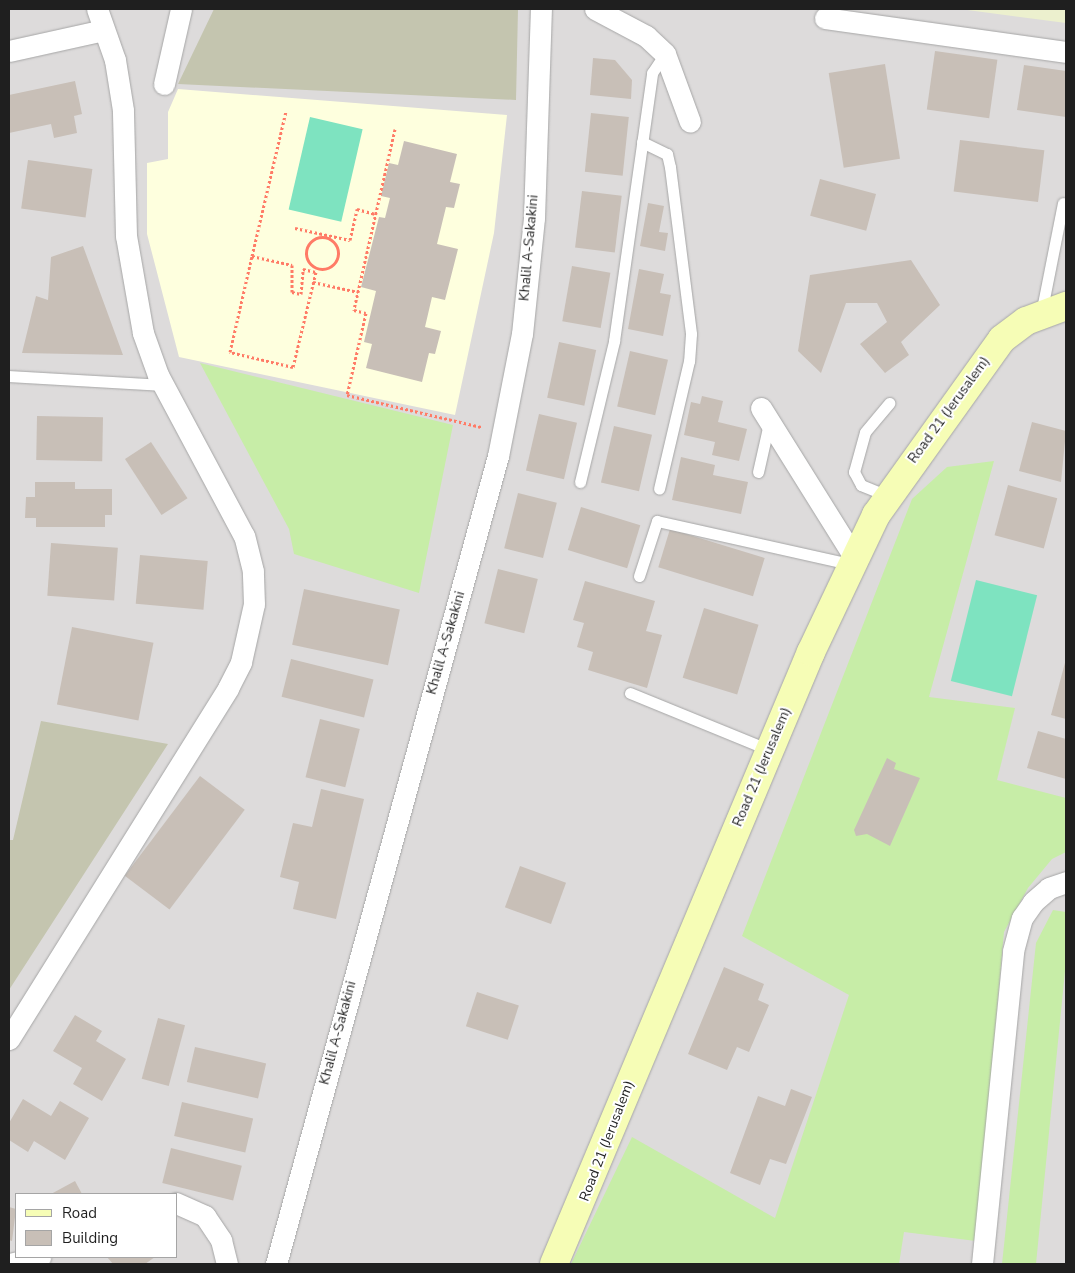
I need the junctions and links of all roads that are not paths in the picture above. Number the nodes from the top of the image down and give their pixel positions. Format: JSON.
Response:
{"nodes":[{"id":1,"x":97,"y":9,"type":"edge"},
{"id":2,"x":181,"y":9,"type":"edge"},
{"id":3,"x":541,"y":9,"type":"edge"},
{"id":4,"x":595,"y":9,"type":"edge"},
{"id":5,"x":825,"y":18,"type":"dead end"},
{"id":6,"x":104,"y":30,"type":"junction"},
{"id":7,"x":9,"y":50,"type":"edge"},
{"id":8,"x":1066,"y":52,"type":"edge"},
{"id":9,"x":665,"y":54,"type":"junction"},
{"id":10,"x":164,"y":84,"type":"dead end"},
{"id":11,"x":690,"y":122,"type":"dead end"},
{"id":12,"x":642,"y":142,"type":"junction"},
{"id":13,"x":1063,"y":203,"type":"dead end"},
{"id":14,"x":1066,"y":306,"type":"edge"},
{"id":15,"x":1053,"y":314,"type":"edge"},
{"id":16,"x":9,"y":376,"type":"edge"},
{"id":17,"x":164,"y":385,"type":"junction"},
{"id":18,"x":888,"y":403,"type":"dead end"},
{"id":19,"x":765,"y":415,"type":"joint"},
{"id":20,"x":758,"y":472,"type":"dead end"},
{"id":21,"x":580,"y":482,"type":"dead end"},
{"id":22,"x":659,"y":489,"type":"dead end"},
{"id":23,"x":888,"y":496,"type":"junction"},
{"id":24,"x":852,"y":560,"type":"junction"},
{"id":25,"x":639,"y":576,"type":"dead end"},
{"id":26,"x":630,"y":693,"type":"dead end"},
{"id":27,"x":770,"y":750,"type":"junction"},
{"id":28,"x":1066,"y":882,"type":"edge"},
{"id":29,"x":9,"y":1039,"type":"edge"},
{"id":30,"x":178,"y":1205,"type":"edge"},
{"id":31,"x":36,"y":1258,"type":"edge"},
{"id":32,"x":9,"y":1264,"type":"edge"},
{"id":33,"x":227,"y":1264,"type":"edge"},
{"id":34,"x":276,"y":1264,"type":"edge"},
{"id":35,"x":554,"y":1264,"type":"edge"},
{"id":36,"x":982,"y":1264,"type":"edge"}],
"edges":[{"from":1,"to":6,"type":"street"},
{"from":2,"to":10,"type":"street"},
{"from":3,"to":34,"type":"street","name":"Khalil A-Sakakini"},
{"from":4,"to":9,"type":"street"},
{"from":5,"to":8,"type":"street"},
{"from":6,"to":7,"type":"street"},
{"from":6,"to":17,"type":"street"},
{"from":9,"to":11,"type":"street"},
{"from":9,"to":12,"type":"lane"},
{"from":12,"to":21,"type":"lane"},
{"from":12,"to":22,"type":"lane"},
{"from":13,"to":15,"type":"lane"},
{"from":14,"to":15,"type":"main road","name":"Road 21 (Jerusalem)"},
{"from":15,"to":23,"type":"main road","name":"Road 21 (Jerusalem)"},
{"from":16,"to":17,"type":"lane"},
{"from":17,"to":29,"type":"street"},
{"from":18,"to":23,"type":"lane"},
{"from":19,"to":20,"type":"lane"},
{"from":19,"to":24,"type":"street"},
{"from":23,"to":24,"type":"main road","name":"Road 21 (Jerusalem)"},
{"from":24,"to":25,"type":"lane"},
{"from":24,"to":27,"type":"main road","name":"Road 21 (Jerusalem)"},
{"from":26,"to":27,"type":"lane"},
{"from":27,"to":35,"type":"main road","name":"Road 21 (Jerusalem)"},
{"from":28,"to":36,"type":"street"},
{"from":30,"to":33,"type":"street"},
{"from":31,"to":32,"type":"street"}]}
